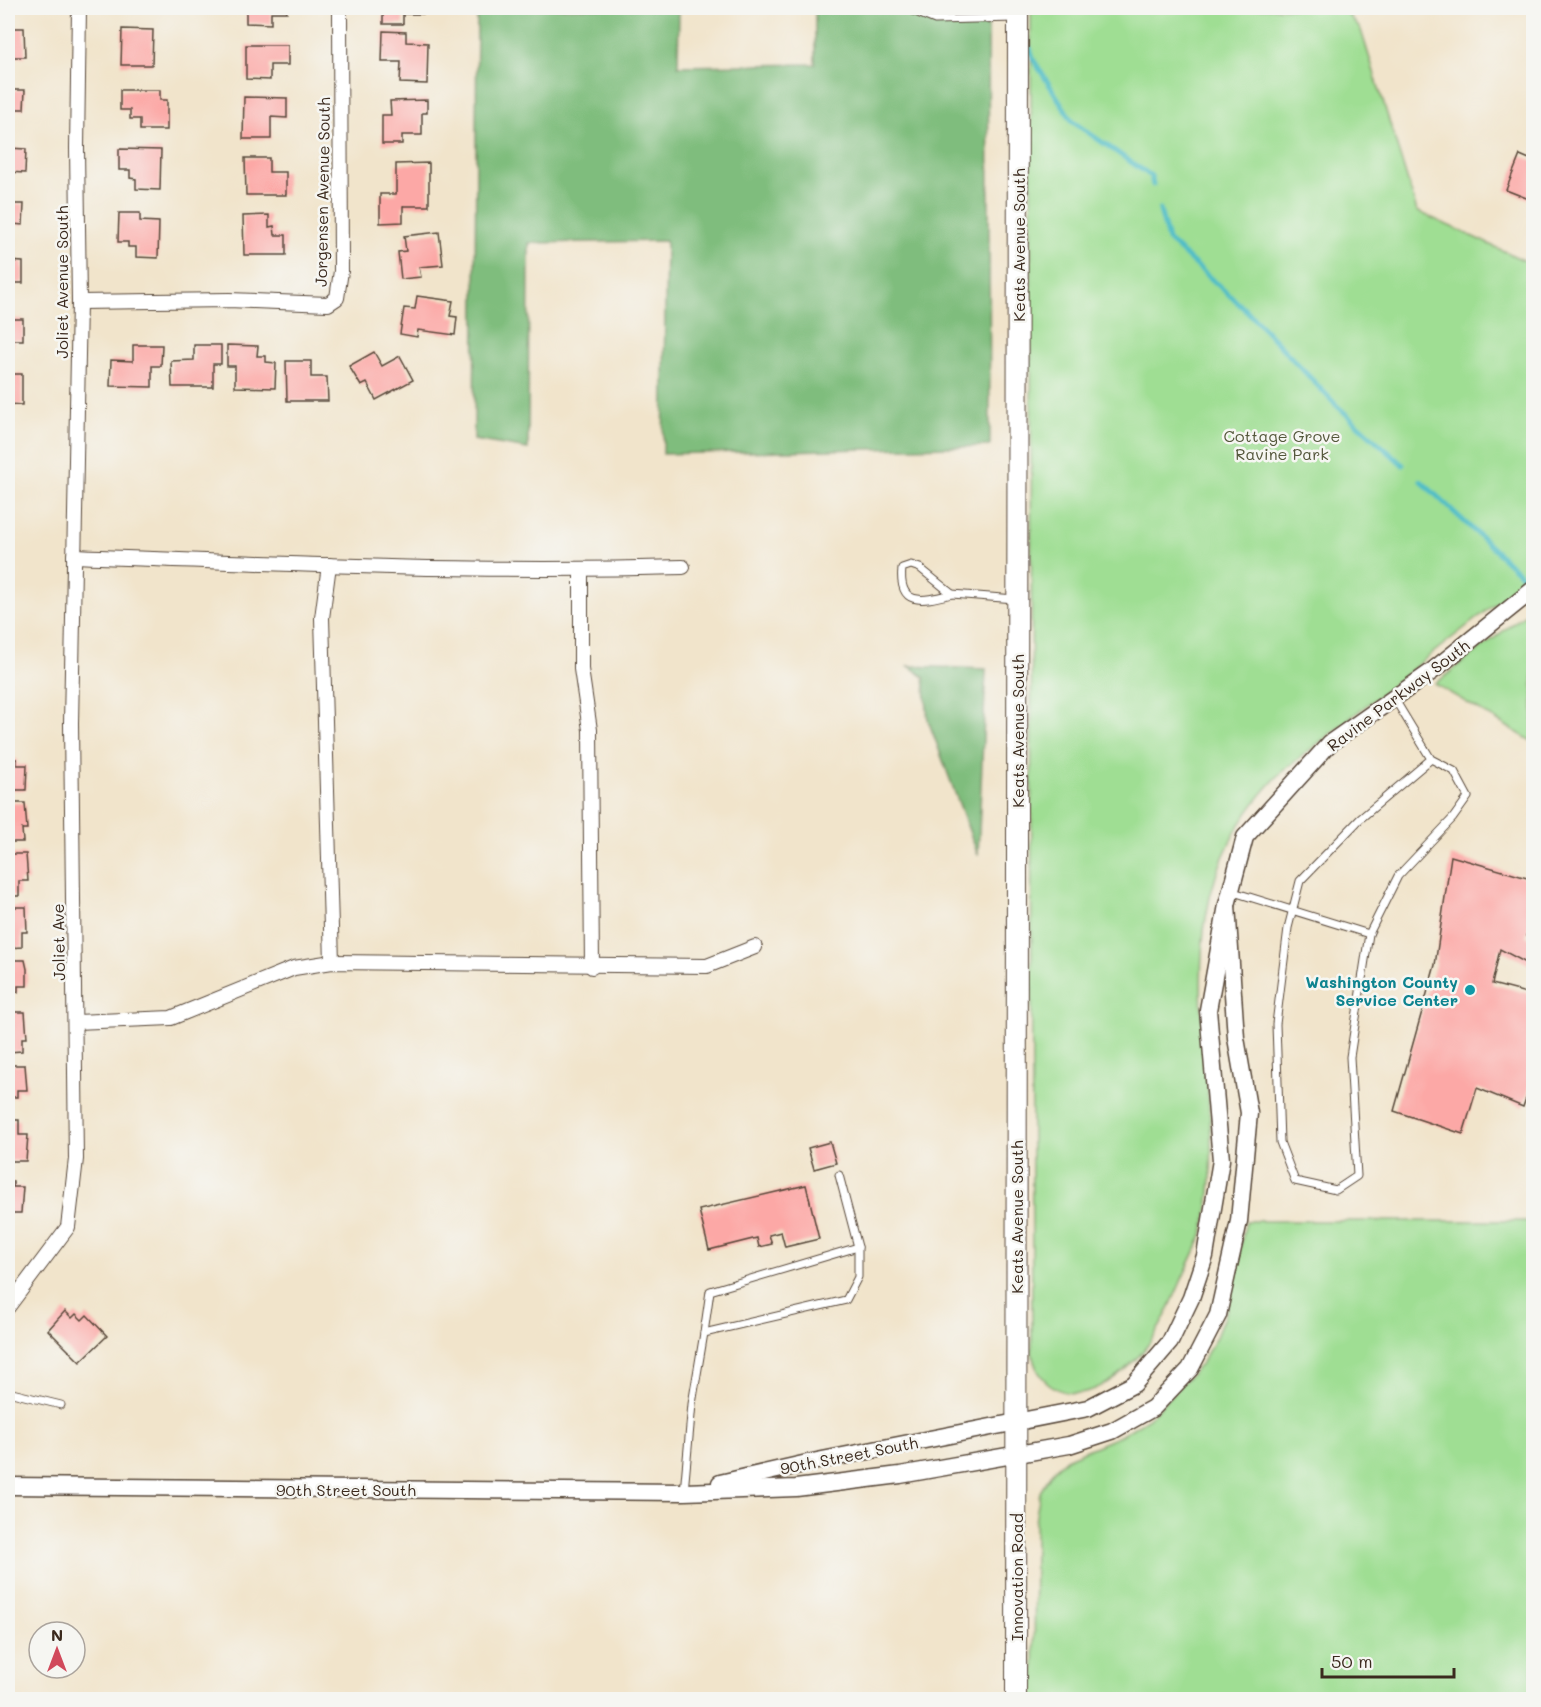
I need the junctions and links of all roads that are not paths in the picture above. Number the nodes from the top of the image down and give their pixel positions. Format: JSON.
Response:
{"nodes":[{"id":1,"x":79,"y":8,"type":"edge"},
{"id":2,"x":340,"y":8,"type":"edge"},
{"id":3,"x":906,"y":8,"type":"edge"},
{"id":4,"x":1018,"y":13,"type":"edge"},
{"id":5,"x":80,"y":302,"type":"junction"},
{"id":6,"x":74,"y":556,"type":"junction"},
{"id":7,"x":329,"y":566,"type":"junction"},
{"id":8,"x":683,"y":567,"type":"dead end"},
{"id":9,"x":581,"y":570,"type":"junction"},
{"id":10,"x":1533,"y":589,"type":"edge"},
{"id":11,"x":952,"y":594,"type":"junction"},
{"id":12,"x":1017,"y":600,"type":"junction"},
{"id":13,"x":1394,"y":698,"type":"junction"},
{"id":14,"x":1431,"y":759,"type":"junction"},
{"id":15,"x":1228,"y":898,"type":"junction"},
{"id":16,"x":1292,"y":912,"type":"junction"},
{"id":17,"x":1369,"y":934,"type":"junction"},
{"id":18,"x":755,"y":947,"type":"dead end"},
{"id":19,"x":332,"y":962,"type":"junction"},
{"id":20,"x":592,"y":967,"type":"junction"},
{"id":21,"x":76,"y":1022,"type":"junction"},
{"id":22,"x":839,"y":1175,"type":"dead end"},
{"id":23,"x":858,"y":1247,"type":"junction"},
{"id":24,"x":8,"y":1307,"type":"edge"},
{"id":25,"x":704,"y":1333,"type":"junction"},
{"id":26,"x":8,"y":1392,"type":"edge"},
{"id":27,"x":61,"y":1405,"type":"dead end"},
{"id":28,"x":1016,"y":1423,"type":"junction"},
{"id":29,"x":1016,"y":1455,"type":"junction"},
{"id":30,"x":8,"y":1486,"type":"edge"},
{"id":31,"x":684,"y":1492,"type":"junction"},
{"id":32,"x":1016,"y":1700,"type":"edge"}],
"edges":[{"from":1,"to":5,"type":"street","name":"Joliet Avenue South"},
{"from":2,"to":5,"type":"street","name":"Jorgensen Avenue South"},
{"from":3,"to":4,"type":"lane"},
{"from":4,"to":12,"type":"main road","name":"Keats Avenue South"},
{"from":5,"to":6,"type":"street","name":"Joliet Avenue South"},
{"from":6,"to":7,"type":"street"},
{"from":6,"to":21,"type":"street","name":"Joliet Ave"},
{"from":7,"to":9,"type":"street"},
{"from":7,"to":19,"type":"street"},
{"from":8,"to":9,"type":"street"},
{"from":9,"to":20,"type":"street"},
{"from":10,"to":13,"type":"street","name":"Ravine Parkway South"},
{"from":11,"to":11,"type":"lane"},
{"from":11,"to":12,"type":"lane"},
{"from":12,"to":28,"type":"main road","name":"Keats Avenue South"},
{"from":13,"to":14,"type":"lane"},
{"from":13,"to":15,"type":"street","name":"Ravine Parkway South"},
{"from":14,"to":16,"type":"lane"},
{"from":14,"to":17,"type":"lane"},
{"from":15,"to":16,"type":"lane"},
{"from":15,"to":28,"type":"street","name":"Ravine Parkway South"},
{"from":15,"to":29,"type":"street","name":"Ravine Parkway South"},
{"from":16,"to":17,"type":"lane"},
{"from":16,"to":17,"type":"lane"},
{"from":18,"to":20,"type":"street"},
{"from":19,"to":20,"type":"street"},
{"from":19,"to":21,"type":"street"},
{"from":21,"to":24,"type":"street","name":"Joliet Ave"},
{"from":22,"to":23,"type":"lane"},
{"from":23,"to":25,"type":"lane"},
{"from":23,"to":25,"type":"lane"},
{"from":25,"to":31,"type":"lane"},
{"from":26,"to":27,"type":"lane"},
{"from":28,"to":29,"type":"main road","name":"Keats Avenue South"},
{"from":28,"to":31,"type":"street","name":"90th Street South"},
{"from":29,"to":31,"type":"street","name":"90th Street South"},
{"from":29,"to":32,"type":"main road","name":"Innovation Road"},
{"from":30,"to":31,"type":"street","name":"90th Street South"}]}
